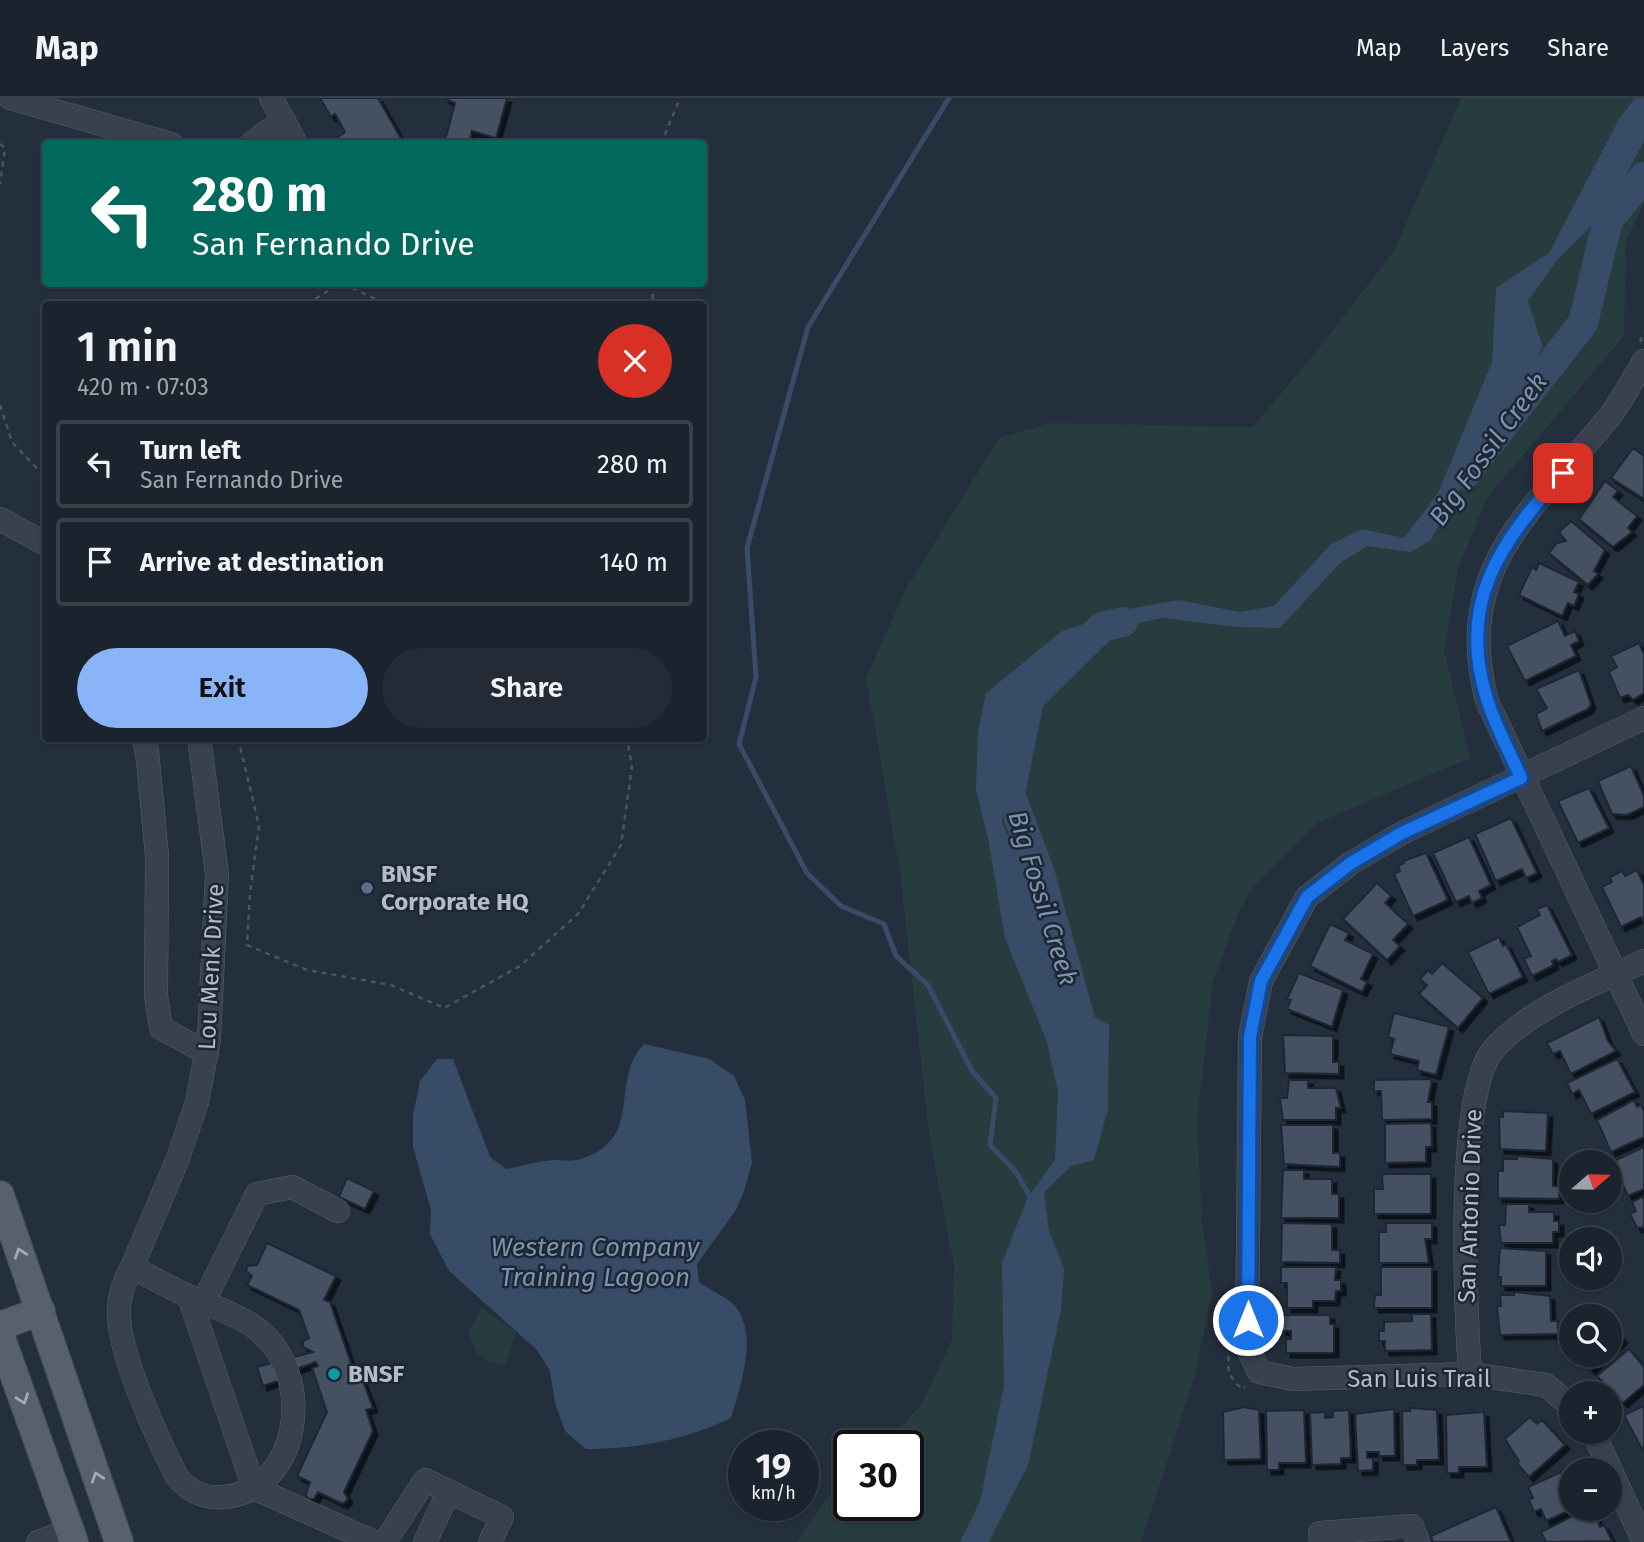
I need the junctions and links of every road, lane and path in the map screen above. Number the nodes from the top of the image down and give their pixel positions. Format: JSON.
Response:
{"nodes":[{"id":1,"x":10,"y":98,"type":"edge"},
{"id":2,"x":271,"y":98,"type":"edge"},
{"id":3,"x":680,"y":98,"type":"edge"},
{"id":4,"x":290,"y":133,"type":"edge"},
{"id":5,"x":157,"y":140,"type":"edge"},
{"id":6,"x":256,"y":140,"type":"edge"},
{"id":7,"x":663,"y":140,"type":"edge"},
{"id":8,"x":0,"y":144,"type":"edge"},
{"id":9,"x":0,"y":184,"type":"edge"},
{"id":10,"x":335,"y":287,"type":"edge"},
{"id":11,"x":347,"y":287,"type":"edge"},
{"id":12,"x":312,"y":301,"type":"edge"},
{"id":13,"x":380,"y":301,"type":"edge"},
{"id":14,"x":1644,"y":361,"type":"edge"},
{"id":15,"x":0,"y":405,"type":"edge"},
{"id":16,"x":42,"y":474,"type":"edge"},
{"id":17,"x":0,"y":519,"type":"edge"},
{"id":18,"x":42,"y":542,"type":"edge"},
{"id":19,"x":1644,"y":719,"type":"edge"},
{"id":20,"x":144,"y":742,"type":"edge"},
{"id":21,"x":200,"y":742,"type":"edge"},
{"id":22,"x":240,"y":742,"type":"edge"},
{"id":23,"x":628,"y":742,"type":"edge"},
{"id":24,"x":1521,"y":778,"type":"junction"},
{"id":25,"x":1644,"y":961,"type":"edge"},
{"id":26,"x":1615,"y":974,"type":"junction"},
{"id":27,"x":1644,"y":1034,"type":"edge"},
{"id":28,"x":207,"y":1053,"type":"junction"},
{"id":29,"x":0,"y":1195,"type":"edge"},
{"id":30,"x":338,"y":1212,"type":"dead end"},
{"id":31,"x":132,"y":1266,"type":"junction"},
{"id":32,"x":196,"y":1300,"type":"junction"},
{"id":33,"x":41,"y":1311,"type":"junction"},
{"id":34,"x":0,"y":1326,"type":"edge"},
{"id":35,"x":0,"y":1335,"type":"edge"},
{"id":36,"x":1470,"y":1374,"type":"junction"},
{"id":37,"x":1559,"y":1396,"type":"edge"},
{"id":38,"x":1599,"y":1444,"type":"edge"},
{"id":39,"x":254,"y":1488,"type":"junction"},
{"id":40,"x":449,"y":1491,"type":"junction"},
{"id":41,"x":72,"y":1536,"type":"edge"},
{"id":42,"x":38,"y":1542,"type":"edge"},
{"id":43,"x":119,"y":1542,"type":"edge"},
{"id":44,"x":374,"y":1542,"type":"edge"},
{"id":45,"x":385,"y":1542,"type":"edge"},
{"id":46,"x":425,"y":1542,"type":"edge"},
{"id":47,"x":490,"y":1542,"type":"edge"},
{"id":48,"x":1321,"y":1542,"type":"edge"},
{"id":49,"x":1418,"y":1542,"type":"edge"},
{"id":50,"x":1644,"y":1542,"type":"edge"}],
"edges":[{"from":1,"to":5,"type":"street"},
{"from":2,"to":4,"type":"street"},
{"from":3,"to":7,"type":"path"},
{"from":4,"to":6,"type":"street"},
{"from":8,"to":9,"type":"path"},
{"from":10,"to":12,"type":"path"},
{"from":11,"to":13,"type":"path"},
{"from":14,"to":24,"type":"street"},
{"from":15,"to":16,"type":"path"},
{"from":17,"to":18,"type":"street"},
{"from":19,"to":24,"type":"street"},
{"from":20,"to":28,"type":"street"},
{"from":21,"to":28,"type":"street","name":"Lou Menk Drive"},
{"from":22,"to":23,"type":"path"},
{"from":24,"to":26,"type":"street"},
{"from":24,"to":36,"type":"street","name":"San Luis Trail"},
{"from":25,"to":26,"type":"street","name":"San Antonio Drive"},
{"from":26,"to":27,"type":"street"},
{"from":26,"to":36,"type":"street","name":"San Antonio Drive"},
{"from":28,"to":31,"type":"street","name":"Lou Menk Drive"},
{"from":33,"to":29,"type":"main road","one_way":true},
{"from":30,"to":32,"type":"street"},
{"from":31,"to":32,"type":"street"},
{"from":31,"to":39,"type":"street","name":"Lou Menk Drive"},
{"from":32,"to":39,"type":"street"},
{"from":32,"to":39,"type":"street"},
{"from":33,"to":34,"type":"main road"},
{"from":43,"to":33,"type":"main road","one_way":true},
{"from":35,"to":41,"type":"main road","one_way":true},
{"from":36,"to":37,"type":"street","name":"San Luis Trail"},
{"from":38,"to":50,"type":"street"},
{"from":39,"to":44,"type":"street"},
{"from":40,"to":45,"type":"street"},
{"from":40,"to":46,"type":"street"},
{"from":40,"to":47,"type":"street"},
{"from":41,"to":42,"type":"street"},
{"from":48,"to":49,"type":"street"}]}
